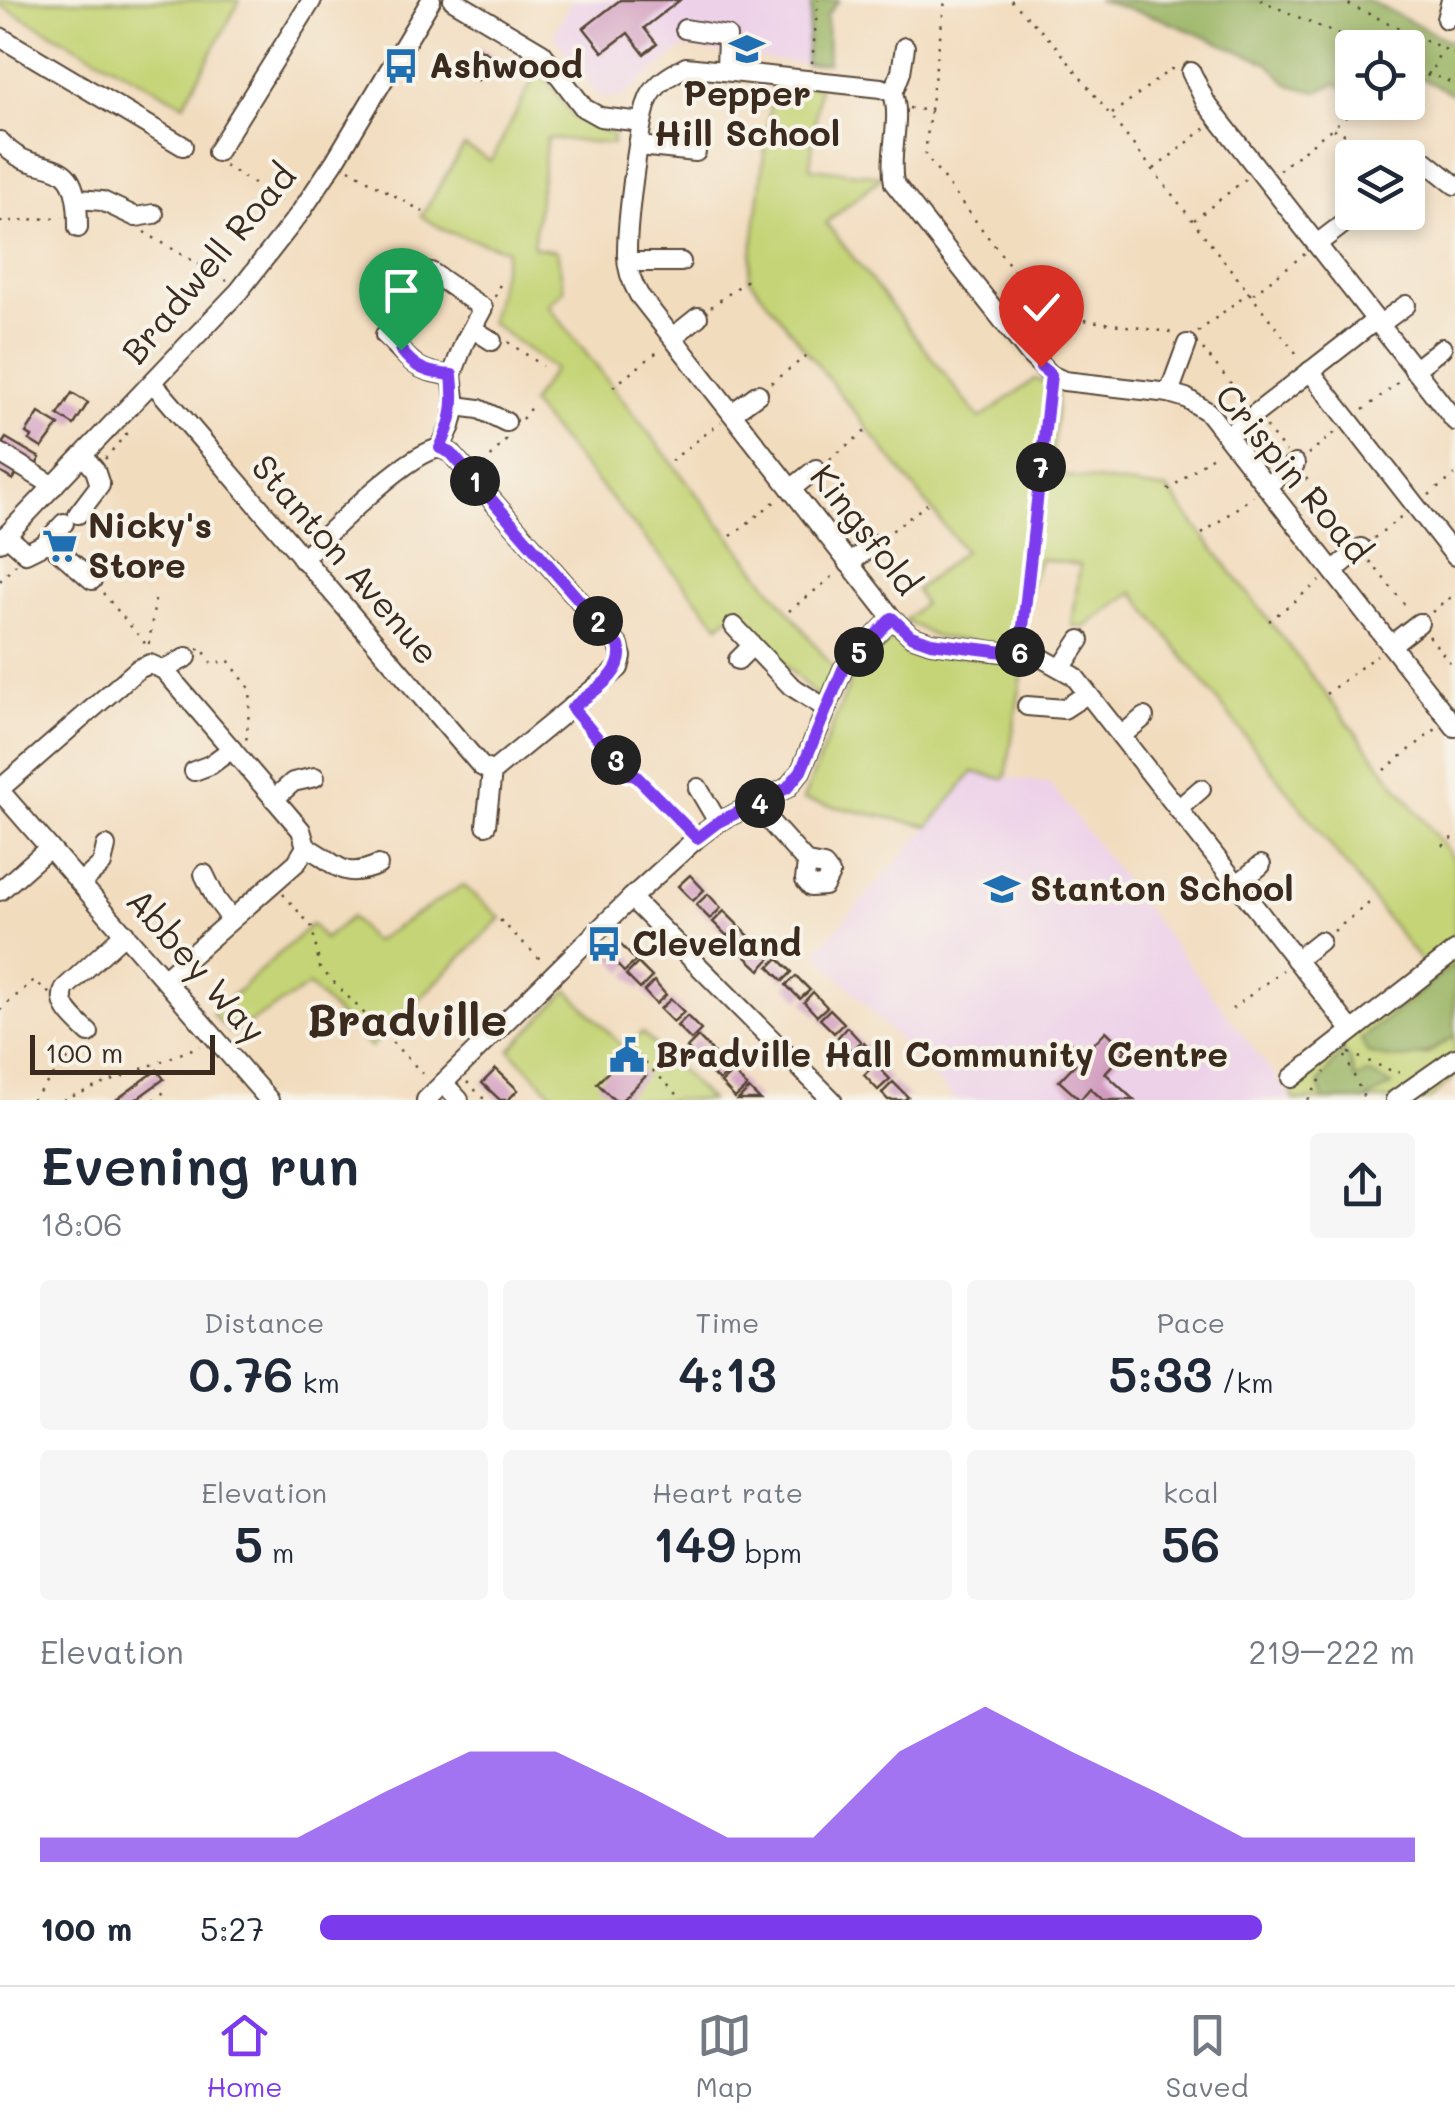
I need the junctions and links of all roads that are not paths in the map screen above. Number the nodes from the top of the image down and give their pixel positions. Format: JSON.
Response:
{"nodes":[{"id":1,"x":312,"y":0,"type":"edge"},
{"id":2,"x":432,"y":0,"type":"edge"},
{"id":3,"x":453,"y":0,"type":"edge"},
{"id":4,"x":1451,"y":0,"type":"edge"},
{"id":5,"x":1446,"y":19,"type":"dead end"},
{"id":6,"x":684,"y":29,"type":"dead end"},
{"id":7,"x":0,"y":37,"type":"edge"},
{"id":8,"x":905,"y":46,"type":"dead end"},
{"id":9,"x":726,"y":69,"type":"junction"},
{"id":10,"x":1191,"y":72,"type":"road end"},
{"id":11,"x":893,"y":93,"type":"junction"},
{"id":12,"x":642,"y":122,"type":"junction"},
{"id":13,"x":0,"y":141,"type":"edge"},
{"id":14,"x":183,"y":146,"type":"dead end"},
{"id":15,"x":639,"y":146,"type":"junction"},
{"id":16,"x":217,"y":152,"type":"road end"},
{"id":17,"x":696,"y":152,"type":"dead end"},
{"id":18,"x":1425,"y":162,"type":"edge"},
{"id":19,"x":1455,"y":185,"type":"edge"},
{"id":20,"x":154,"y":214,"type":"dead end"},
{"id":21,"x":1335,"y":230,"type":"edge"},
{"id":22,"x":1317,"y":244,"type":"junction"},
{"id":23,"x":628,"y":262,"type":"junction"},
{"id":24,"x":681,"y":262,"type":"dead end"},
{"id":25,"x":431,"y":272,"type":"dead end"},
{"id":26,"x":1406,"y":305,"type":"dead end"},
{"id":27,"x":698,"y":318,"type":"road end"},
{"id":28,"x":1377,"y":323,"type":"junction"},
{"id":29,"x":472,"y":330,"type":"junction"},
{"id":30,"x":385,"y":334,"type":"dead end"},
{"id":31,"x":673,"y":338,"type":"junction"},
{"id":32,"x":492,"y":341,"type":"road end"},
{"id":33,"x":1186,"y":344,"type":"road end"},
{"id":34,"x":1442,"y":348,"type":"dead end"},
{"id":35,"x":1414,"y":370,"type":"junction"},
{"id":36,"x":1310,"y":371,"type":"junction"},
{"id":37,"x":452,"y":375,"type":"junction"},
{"id":38,"x":153,"y":383,"type":"junction"},
{"id":39,"x":758,"y":394,"type":"road end"},
{"id":40,"x":1169,"y":394,"type":"junction"},
{"id":41,"x":456,"y":406,"type":"junction"},
{"id":42,"x":732,"y":413,"type":"junction"},
{"id":43,"x":1455,"y":421,"type":"edge"},
{"id":44,"x":513,"y":424,"type":"road end"},
{"id":45,"x":1229,"y":439,"type":"junction"},
{"id":46,"x":440,"y":448,"type":"junction"},
{"id":47,"x":0,"y":453,"type":"edge"},
{"id":48,"x":84,"y":455,"type":"junction"},
{"id":49,"x":1295,"y":464,"type":"dead end"},
{"id":50,"x":816,"y":469,"type":"road end"},
{"id":51,"x":54,"y":486,"type":"junction"},
{"id":52,"x":1266,"y":486,"type":"junction"},
{"id":53,"x":791,"y":489,"type":"junction"},
{"id":54,"x":3,"y":539,"type":"edge"},
{"id":55,"x":47,"y":541,"type":"junction"},
{"id":56,"x":874,"y":544,"type":"road end"},
{"id":57,"x":1361,"y":548,"type":"dead end"},
{"id":58,"x":1455,"y":556,"type":"edge"},
{"id":59,"x":302,"y":559,"type":"junction"},
{"id":60,"x":850,"y":564,"type":"junction"},
{"id":61,"x":1332,"y":571,"type":"junction"},
{"id":62,"x":92,"y":580,"type":"road end"},
{"id":63,"x":892,"y":618,"type":"junction"},
{"id":64,"x":1418,"y":622,"type":"road end"},
{"id":65,"x":734,"y":626,"type":"dead end"},
{"id":66,"x":1080,"y":640,"type":"dead end"},
{"id":67,"x":1390,"y":645,"type":"junction"},
{"id":68,"x":752,"y":646,"type":"junction"},
{"id":69,"x":188,"y":657,"type":"road end"},
{"id":70,"x":738,"y":660,"type":"dead end"},
{"id":71,"x":1062,"y":667,"type":"junction"},
{"id":72,"x":164,"y":670,"type":"junction"},
{"id":73,"x":1088,"y":694,"type":"junction"},
{"id":74,"x":1027,"y":706,"type":"dead end"},
{"id":75,"x":827,"y":709,"type":"junction"},
{"id":76,"x":1144,"y":717,"type":"dead end"},
{"id":77,"x":1453,"y":720,"type":"edge"},
{"id":78,"x":1121,"y":736,"type":"junction"},
{"id":79,"x":234,"y":752,"type":"junction"},
{"id":80,"x":194,"y":771,"type":"dead end"},
{"id":81,"x":492,"y":772,"type":"junction"},
{"id":82,"x":315,"y":778,"type":"dead end"},
{"id":83,"x":698,"y":788,"type":"dead end"},
{"id":84,"x":1201,"y":789,"type":"dead end"},
{"id":85,"x":0,"y":790,"type":"edge"},
{"id":86,"x":274,"y":799,"type":"junction"},
{"id":87,"x":762,"y":802,"type":"junction"},
{"id":88,"x":1178,"y":809,"type":"junction"},
{"id":89,"x":718,"y":822,"type":"junction"},
{"id":90,"x":486,"y":826,"type":"dead end"},
{"id":91,"x":106,"y":846,"type":"dead end"},
{"id":92,"x":306,"y":847,"type":"junction"},
{"id":93,"x":49,"y":848,"type":"junction"},
{"id":94,"x":806,"y":863,"type":"dead end"},
{"id":95,"x":1261,"y":865,"type":"dead end"},
{"id":96,"x":378,"y":866,"type":"dead end"},
{"id":97,"x":204,"y":874,"type":"dead end"},
{"id":98,"x":81,"y":883,"type":"junction"},
{"id":99,"x":1238,"y":884,"type":"junction"},
{"id":100,"x":0,"y":890,"type":"edge"},
{"id":101,"x":631,"y":898,"type":"junction"},
{"id":102,"x":232,"y":919,"type":"junction"},
{"id":103,"x":126,"y":934,"type":"junction"},
{"id":104,"x":1320,"y":941,"type":"road end"},
{"id":105,"x":1455,"y":952,"type":"edge"},
{"id":106,"x":1296,"y":960,"type":"junction"},
{"id":107,"x":164,"y":979,"type":"junction"},
{"id":108,"x":1352,"y":1031,"type":"junction"},
{"id":109,"x":89,"y":1034,"type":"road end"},
{"id":110,"x":1455,"y":1058,"type":"edge"},
{"id":111,"x":1292,"y":1078,"type":"dead end"},
{"id":112,"x":440,"y":1085,"type":"edge"},
{"id":113,"x":261,"y":1097,"type":"edge"},
{"id":114,"x":459,"y":1100,"type":"edge"},
{"id":115,"x":832,"y":1100,"type":"edge"},
{"id":116,"x":1396,"y":1100,"type":"edge"}],
"edges":[{"from":1,"to":16,"type":"street"},
{"from":2,"to":38,"type":"street","name":"Bradwell Road"},
{"from":3,"to":12,"type":"street"},
{"from":4,"to":5,"type":"street"},
{"from":6,"to":9,"type":"street"},
{"from":7,"to":14,"type":"street"},
{"from":8,"to":11,"type":"street"},
{"from":9,"to":11,"type":"street"},
{"from":9,"to":12,"type":"street","name":"Kingsfold"},
{"from":10,"to":22,"type":"street"},
{"from":11,"to":40,"type":"street","name":"Crispin Road"},
{"from":12,"to":15,"type":"street","name":"Kingsfold"},
{"from":13,"to":20,"type":"street"},
{"from":15,"to":17,"type":"street"},
{"from":15,"to":23,"type":"street","name":"Kingsfold"},
{"from":18,"to":19,"type":"street"},
{"from":21,"to":22,"type":"street"},
{"from":22,"to":28,"type":"street"},
{"from":23,"to":24,"type":"street"},
{"from":23,"to":31,"type":"street","name":"Kingsfold"},
{"from":25,"to":29,"type":"street"},
{"from":26,"to":28,"type":"street"},
{"from":27,"to":31,"type":"street"},
{"from":28,"to":35,"type":"street"},
{"from":28,"to":36,"type":"street"},
{"from":29,"to":32,"type":"street"},
{"from":29,"to":37,"type":"street"},
{"from":30,"to":37,"type":"street"},
{"from":31,"to":42,"type":"street","name":"Kingsfold"},
{"from":33,"to":40,"type":"street"},
{"from":34,"to":35,"type":"street"},
{"from":35,"to":43,"type":"street"},
{"from":36,"to":45,"type":"street"},
{"from":36,"to":58,"type":"street"},
{"from":37,"to":41,"type":"street"},
{"from":38,"to":48,"type":"street","name":"Bradwell Road"},
{"from":38,"to":59,"type":"street","name":"Stanton Avenue"},
{"from":39,"to":42,"type":"street"},
{"from":40,"to":45,"type":"street","name":"Crispin Road"},
{"from":41,"to":44,"type":"street"},
{"from":41,"to":46,"type":"street"},
{"from":42,"to":53,"type":"street","name":"Kingsfold"},
{"from":45,"to":52,"type":"street","name":"Crispin Road"},
{"from":46,"to":59,"type":"street"},
{"from":46,"to":81,"type":"street"},
{"from":47,"to":51,"type":"street"},
{"from":48,"to":51,"type":"street","name":"Bradwell Road"},
{"from":48,"to":55,"type":"street"},
{"from":49,"to":52,"type":"street"},
{"from":50,"to":53,"type":"street"},
{"from":51,"to":54,"type":"street","name":"Bradwell Road"},
{"from":52,"to":61,"type":"street","name":"Crispin Road"},
{"from":53,"to":60,"type":"street","name":"Kingsfold"},
{"from":54,"to":55,"type":"street"},
{"from":55,"to":62,"type":"street"},
{"from":56,"to":60,"type":"street"},
{"from":57,"to":61,"type":"street"},
{"from":59,"to":81,"type":"street","name":"Stanton Avenue"},
{"from":60,"to":63,"type":"street","name":"Kingsfold"},
{"from":61,"to":67,"type":"street","name":"Crispin Road"},
{"from":63,"to":71,"type":"street","name":"Kingsfold"},
{"from":63,"to":75,"type":"street"},
{"from":64,"to":67,"type":"street"},
{"from":65,"to":68,"type":"street"},
{"from":66,"to":71,"type":"street"},
{"from":67,"to":77,"type":"street","name":"Crispin Road"},
{"from":68,"to":70,"type":"street"},
{"from":68,"to":75,"type":"street"},
{"from":69,"to":72,"type":"street"},
{"from":71,"to":73,"type":"street","name":"Kingsfold"},
{"from":72,"to":79,"type":"street"},
{"from":72,"to":85,"type":"street"},
{"from":73,"to":74,"type":"street"},
{"from":73,"to":78,"type":"street","name":"Kingsfold"},
{"from":75,"to":87,"type":"street"},
{"from":76,"to":78,"type":"street"},
{"from":78,"to":88,"type":"street","name":"Kingsfold"},
{"from":79,"to":80,"type":"street"},
{"from":79,"to":86,"type":"street"},
{"from":81,"to":90,"type":"street"},
{"from":82,"to":86,"type":"street"},
{"from":83,"to":89,"type":"street"},
{"from":84,"to":88,"type":"street"},
{"from":85,"to":93,"type":"street","name":"Abbey Way"},
{"from":86,"to":92,"type":"street"},
{"from":87,"to":89,"type":"street"},
{"from":87,"to":94,"type":"street"},
{"from":88,"to":99,"type":"street","name":"Kingsfold"},
{"from":89,"to":101,"type":"street"},
{"from":91,"to":98,"type":"street","name":"Abbey Way"},
{"from":92,"to":96,"type":"street"},
{"from":92,"to":102,"type":"street"},
{"from":93,"to":98,"type":"street","name":"Abbey Way"},
{"from":93,"to":100,"type":"street"},
{"from":95,"to":99,"type":"street"},
{"from":97,"to":102,"type":"street"},
{"from":98,"to":103,"type":"street","name":"Abbey Way"},
{"from":99,"to":106,"type":"street","name":"Kingsfold"},
{"from":101,"to":112,"type":"street"},
{"from":101,"to":115,"type":"street"},
{"from":102,"to":107,"type":"street"},
{"from":103,"to":107,"type":"street","name":"Abbey Way"},
{"from":103,"to":109,"type":"street"},
{"from":104,"to":106,"type":"street"},
{"from":105,"to":108,"type":"street"},
{"from":106,"to":108,"type":"street","name":"Kingsfold"},
{"from":107,"to":113,"type":"street","name":"Abbey Way"},
{"from":108,"to":111,"type":"street"},
{"from":110,"to":116,"type":"street"},
{"from":112,"to":114,"type":"street"}]}
